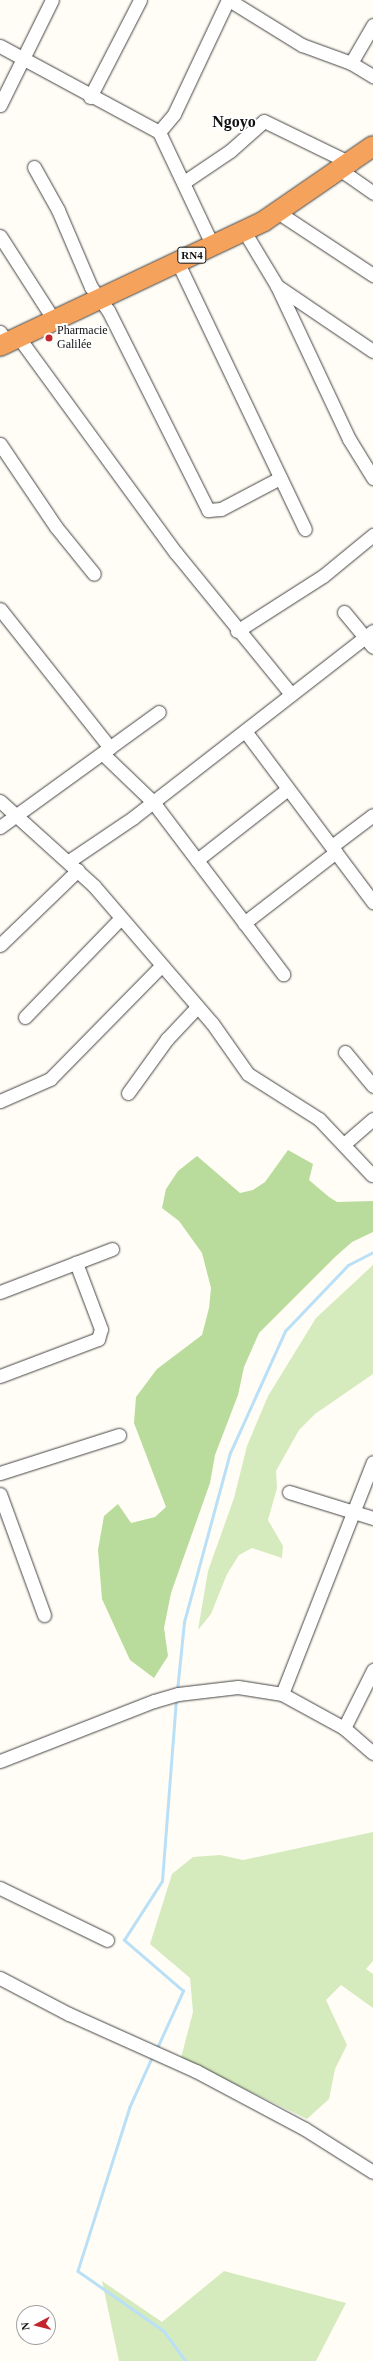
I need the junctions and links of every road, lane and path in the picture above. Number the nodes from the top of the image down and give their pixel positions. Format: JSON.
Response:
{"nodes":[{"id":1,"x":52,"y":0,"type":"edge"},
{"id":2,"x":140,"y":0,"type":"edge"},
{"id":3,"x":229,"y":0,"type":"edge"},
{"id":4,"x":373,"y":25,"type":"edge"},
{"id":5,"x":0,"y":46,"type":"edge"},
{"id":6,"x":20,"y":60,"type":"junction"},
{"id":7,"x":352,"y":63,"type":"junction"},
{"id":8,"x":373,"y":76,"type":"edge"},
{"id":9,"x":90,"y":97,"type":"junction"},
{"id":10,"x":0,"y":105,"type":"edge"},
{"id":11,"x":159,"y":132,"type":"junction"},
{"id":12,"x":373,"y":146,"type":"edge"},
{"id":13,"x":34,"y":167,"type":"dead end"},
{"id":14,"x":347,"y":167,"type":"junction"},
{"id":15,"x":184,"y":182,"type":"junction"},
{"id":16,"x":373,"y":193,"type":"edge"},
{"id":17,"x":279,"y":213,"type":"junction"},
{"id":18,"x":244,"y":231,"type":"junction"},
{"id":19,"x":0,"y":236,"type":"edge"},
{"id":20,"x":213,"y":246,"type":"junction"},
{"id":21,"x":177,"y":261,"type":"junction"},
{"id":22,"x":373,"y":275,"type":"edge"},
{"id":23,"x":277,"y":286,"type":"junction"},
{"id":24,"x":100,"y":299,"type":"junction"},
{"id":25,"x":54,"y":320,"type":"junction"},
{"id":26,"x":6,"y":339,"type":"edge"},
{"id":27,"x":373,"y":351,"type":"edge"},
{"id":28,"x":0,"y":444,"type":"edge"},
{"id":29,"x":372,"y":473,"type":"edge"},
{"id":30,"x":280,"y":478,"type":"junction"},
{"id":31,"x":305,"y":529,"type":"dead end"},
{"id":32,"x":373,"y":535,"type":"edge"},
{"id":33,"x":94,"y":574,"type":"dead end"},
{"id":34,"x":0,"y":609,"type":"edge"},
{"id":35,"x":344,"y":612,"type":"dead end"},
{"id":36,"x":237,"y":631,"type":"junction"},
{"id":37,"x":371,"y":638,"type":"edge"},
{"id":38,"x":291,"y":694,"type":"junction"},
{"id":39,"x":159,"y":712,"type":"dead end"},
{"id":40,"x":244,"y":731,"type":"junction"},
{"id":41,"x":106,"y":751,"type":"junction"},
{"id":42,"x":288,"y":789,"type":"junction"},
{"id":43,"x":0,"y":801,"type":"edge"},
{"id":44,"x":153,"y":802,"type":"junction"},
{"id":45,"x":373,"y":815,"type":"edge"},
{"id":46,"x":16,"y":817,"type":"junction"},
{"id":47,"x":0,"y":828,"type":"edge"},
{"id":48,"x":334,"y":849,"type":"junction"},
{"id":49,"x":197,"y":860,"type":"junction"},
{"id":50,"x":74,"y":866,"type":"junction"},
{"id":51,"x":373,"y":902,"type":"edge"},
{"id":52,"x":120,"y":918,"type":"junction"},
{"id":53,"x":244,"y":923,"type":"junction"},
{"id":54,"x":0,"y":945,"type":"edge"},
{"id":55,"x":160,"y":967,"type":"junction"},
{"id":56,"x":283,"y":974,"type":"dead end"},
{"id":57,"x":197,"y":1007,"type":"junction"},
{"id":58,"x":25,"y":1017,"type":"dead end"},
{"id":59,"x":346,"y":1052,"type":"dead end"},
{"id":60,"x":373,"y":1086,"type":"edge"},
{"id":61,"x":128,"y":1093,"type":"dead end"},
{"id":62,"x":0,"y":1101,"type":"edge"},
{"id":63,"x":373,"y":1119,"type":"edge"},
{"id":64,"x":344,"y":1144,"type":"junction"},
{"id":65,"x":372,"y":1175,"type":"dead end"},
{"id":66,"x":112,"y":1249,"type":"dead end"},
{"id":67,"x":76,"y":1263,"type":"junction"},
{"id":68,"x":0,"y":1292,"type":"edge"},
{"id":69,"x":0,"y":1376,"type":"edge"},
{"id":70,"x":119,"y":1435,"type":"dead end"},
{"id":71,"x":373,"y":1462,"type":"edge"},
{"id":72,"x":0,"y":1474,"type":"edge"},
{"id":73,"x":289,"y":1492,"type":"dead end"},
{"id":74,"x":0,"y":1494,"type":"edge"},
{"id":75,"x":354,"y":1512,"type":"junction"},
{"id":76,"x":373,"y":1518,"type":"edge"},
{"id":77,"x":44,"y":1615,"type":"dead end"},
{"id":78,"x":373,"y":1670,"type":"edge"},
{"id":79,"x":282,"y":1694,"type":"junction"},
{"id":80,"x":344,"y":1728,"type":"junction"},
{"id":81,"x":373,"y":1753,"type":"edge"},
{"id":82,"x":0,"y":1762,"type":"edge"},
{"id":83,"x":0,"y":1888,"type":"edge"},
{"id":84,"x":108,"y":1940,"type":"dead end"},
{"id":85,"x":0,"y":1978,"type":"edge"},
{"id":86,"x":373,"y":2172,"type":"edge"}],
"edges":[{"from":1,"to":6,"type":"street"},
{"from":2,"to":9,"type":"street"},
{"from":3,"to":7,"type":"street"},
{"from":3,"to":11,"type":"street"},
{"from":4,"to":7,"type":"street"},
{"from":5,"to":6,"type":"street"},
{"from":6,"to":9,"type":"street"},
{"from":6,"to":10,"type":"street"},
{"from":7,"to":8,"type":"street"},
{"from":9,"to":11,"type":"street"},
{"from":11,"to":15,"type":"street"},
{"from":12,"to":14,"type":"highway","number":"RN4"},
{"from":13,"to":24,"type":"street"},
{"from":14,"to":15,"type":"street"},
{"from":14,"to":16,"type":"street"},
{"from":14,"to":17,"type":"highway","number":"RN4"},
{"from":15,"to":20,"type":"street"},
{"from":17,"to":18,"type":"highway","number":"RN4"},
{"from":17,"to":22,"type":"street"},
{"from":18,"to":20,"type":"highway","number":"RN4"},
{"from":18,"to":23,"type":"street"},
{"from":19,"to":25,"type":"street"},
{"from":20,"to":21,"type":"highway","number":"RN4"},
{"from":21,"to":24,"type":"highway","number":"RN4"},
{"from":21,"to":30,"type":"street"},
{"from":23,"to":27,"type":"street"},
{"from":23,"to":29,"type":"street"},
{"from":24,"to":25,"type":"highway","number":"RN4"},
{"from":24,"to":30,"type":"street"},
{"from":25,"to":26,"type":"highway","number":"RN4"},
{"from":26,"to":36,"type":"street"},
{"from":28,"to":33,"type":"street"},
{"from":30,"to":31,"type":"street"},
{"from":32,"to":36,"type":"street"},
{"from":34,"to":41,"type":"street"},
{"from":35,"to":37,"type":"street"},
{"from":36,"to":38,"type":"street"},
{"from":37,"to":38,"type":"street"},
{"from":38,"to":40,"type":"street"},
{"from":39,"to":41,"type":"street"},
{"from":40,"to":42,"type":"street"},
{"from":40,"to":44,"type":"street"},
{"from":41,"to":44,"type":"street"},
{"from":41,"to":46,"type":"street"},
{"from":42,"to":48,"type":"street"},
{"from":42,"to":49,"type":"street"},
{"from":43,"to":46,"type":"street"},
{"from":44,"to":49,"type":"street"},
{"from":44,"to":50,"type":"street"},
{"from":45,"to":48,"type":"street"},
{"from":46,"to":47,"type":"street"},
{"from":46,"to":50,"type":"street"},
{"from":48,"to":51,"type":"street"},
{"from":48,"to":53,"type":"street"},
{"from":49,"to":53,"type":"street"},
{"from":50,"to":52,"type":"street"},
{"from":50,"to":54,"type":"street"},
{"from":52,"to":55,"type":"street"},
{"from":52,"to":58,"type":"street"},
{"from":53,"to":56,"type":"street"},
{"from":55,"to":57,"type":"street"},
{"from":55,"to":62,"type":"street"},
{"from":57,"to":61,"type":"street"},
{"from":57,"to":64,"type":"street"},
{"from":59,"to":60,"type":"street"},
{"from":63,"to":64,"type":"street"},
{"from":64,"to":65,"type":"street"},
{"from":66,"to":67,"type":"street"},
{"from":67,"to":68,"type":"street"},
{"from":67,"to":69,"type":"street"},
{"from":70,"to":72,"type":"street"},
{"from":71,"to":75,"type":"street"},
{"from":73,"to":75,"type":"street"},
{"from":74,"to":77,"type":"street"},
{"from":75,"to":76,"type":"street"},
{"from":75,"to":79,"type":"street"},
{"from":78,"to":80,"type":"street"},
{"from":79,"to":80,"type":"street"},
{"from":79,"to":82,"type":"street"},
{"from":80,"to":81,"type":"street"},
{"from":83,"to":84,"type":"street"},
{"from":85,"to":86,"type":"street"}]}
